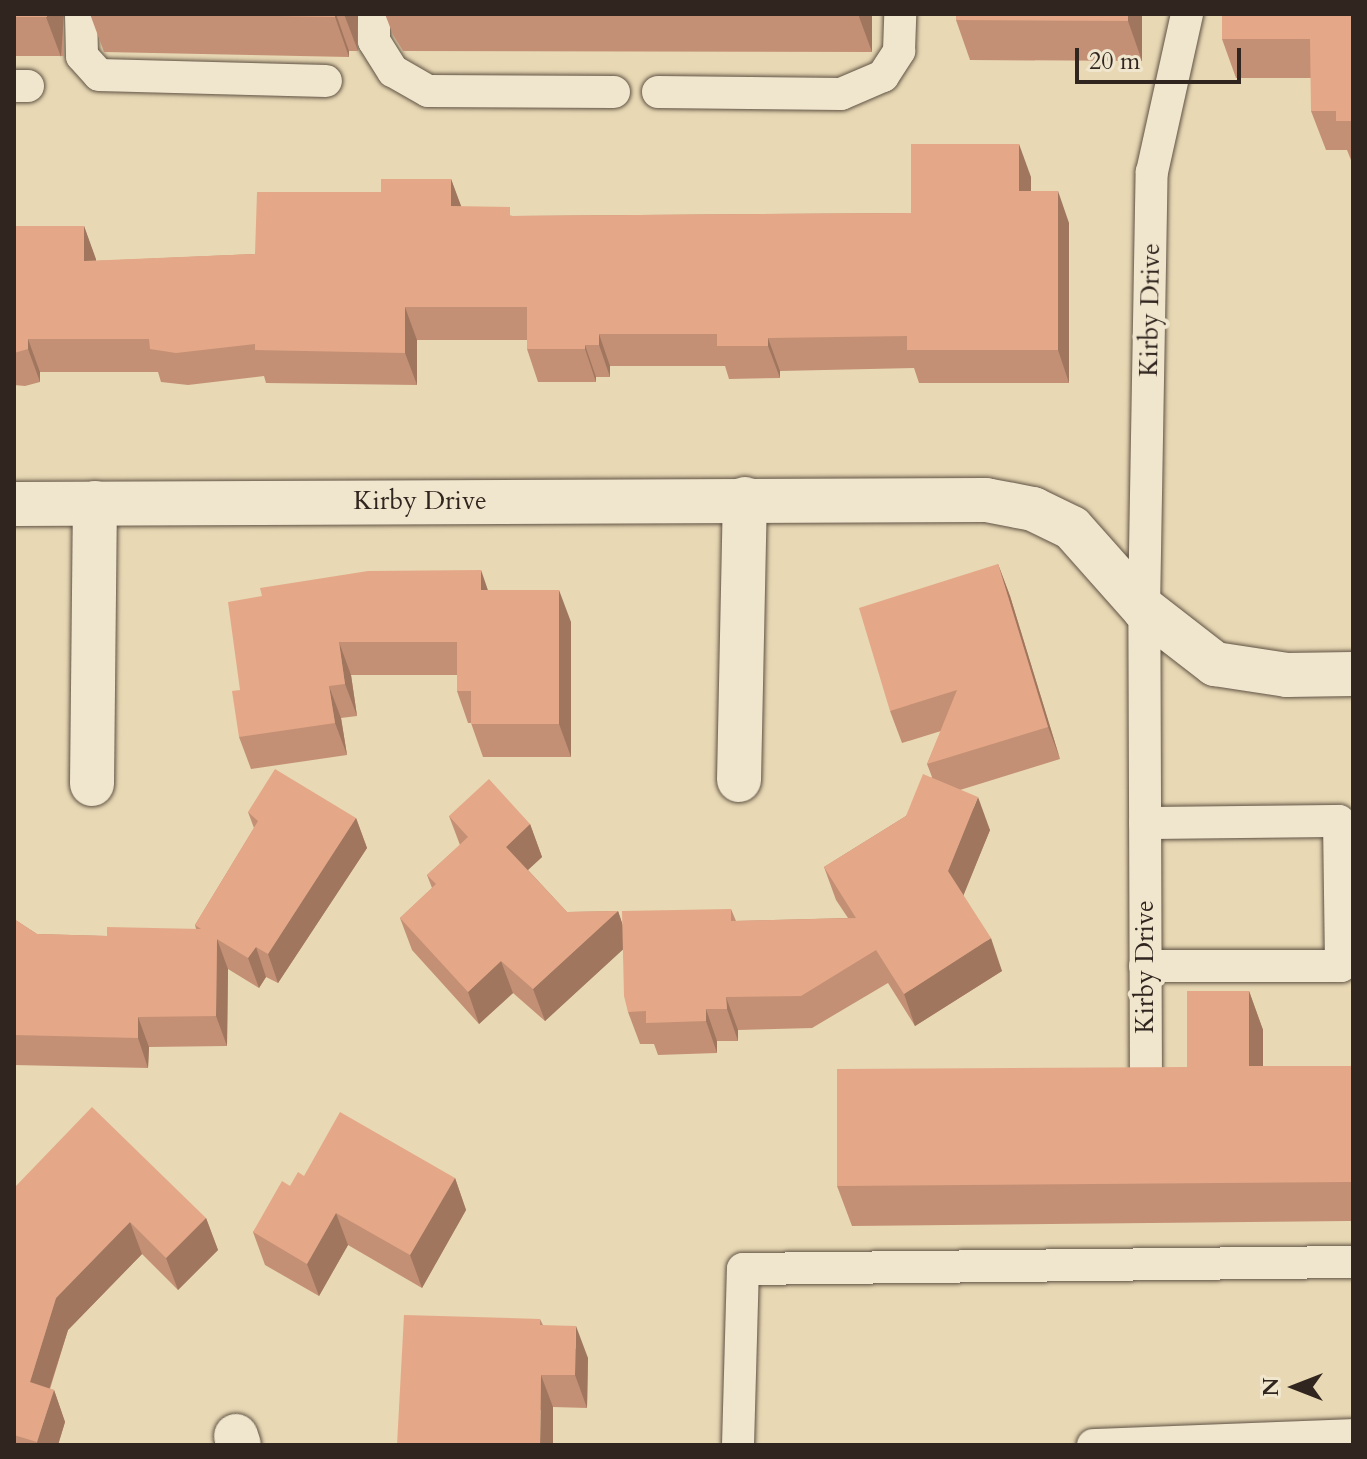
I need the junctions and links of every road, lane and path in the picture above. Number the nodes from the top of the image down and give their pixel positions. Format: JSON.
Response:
{"nodes":[{"id":1,"x":81,"y":14,"type":"edge"},
{"id":2,"x":374,"y":14,"type":"edge"},
{"id":3,"x":900,"y":14,"type":"edge"},
{"id":4,"x":1187,"y":14,"type":"edge"},
{"id":5,"x":326,"y":81,"type":"dead end"},
{"id":6,"x":614,"y":92,"type":"dead end"},
{"id":7,"x":658,"y":92,"type":"dead end"},
{"id":8,"x":745,"y":499,"type":"junction"},
{"id":9,"x":95,"y":503,"type":"junction"},
{"id":10,"x":14,"y":504,"type":"edge"},
{"id":11,"x":1144,"y":609,"type":"junction"},
{"id":12,"x":1353,"y":674,"type":"edge"},
{"id":13,"x":739,"y":780,"type":"dead end"},
{"id":14,"x":92,"y":784,"type":"dead end"},
{"id":15,"x":1145,"y":823,"type":"junction"},
{"id":16,"x":1145,"y":966,"type":"junction"},
{"id":17,"x":1146,"y":1085,"type":"edge"},
{"id":18,"x":1353,"y":1262,"type":"edge"},
{"id":19,"x":1353,"y":1435,"type":"edge"},
{"id":20,"x":738,"y":1445,"type":"edge"},
{"id":21,"x":1093,"y":1445,"type":"edge"}],
"edges":[{"from":1,"to":5,"type":"lane"},
{"from":2,"to":6,"type":"lane"},
{"from":3,"to":7,"type":"lane"},
{"from":4,"to":11,"type":"lane","name":"Kirby Drive"},
{"from":8,"to":9,"type":"street","name":"Kirby Drive"},
{"from":8,"to":11,"type":"street","name":"Kirby Drive"},
{"from":8,"to":13,"type":"street"},
{"from":9,"to":10,"type":"street","name":"Kirby Drive"},
{"from":9,"to":14,"type":"street"},
{"from":11,"to":12,"type":"street","name":"Kirby Drive"},
{"from":11,"to":15,"type":"lane","name":"Kirby Drive"},
{"from":15,"to":16,"type":"lane","name":"Kirby Drive"},
{"from":15,"to":16,"type":"lane"},
{"from":16,"to":17,"type":"lane","name":"Kirby Drive"},
{"from":18,"to":20,"type":"lane"},
{"from":19,"to":21,"type":"lane"}]}
